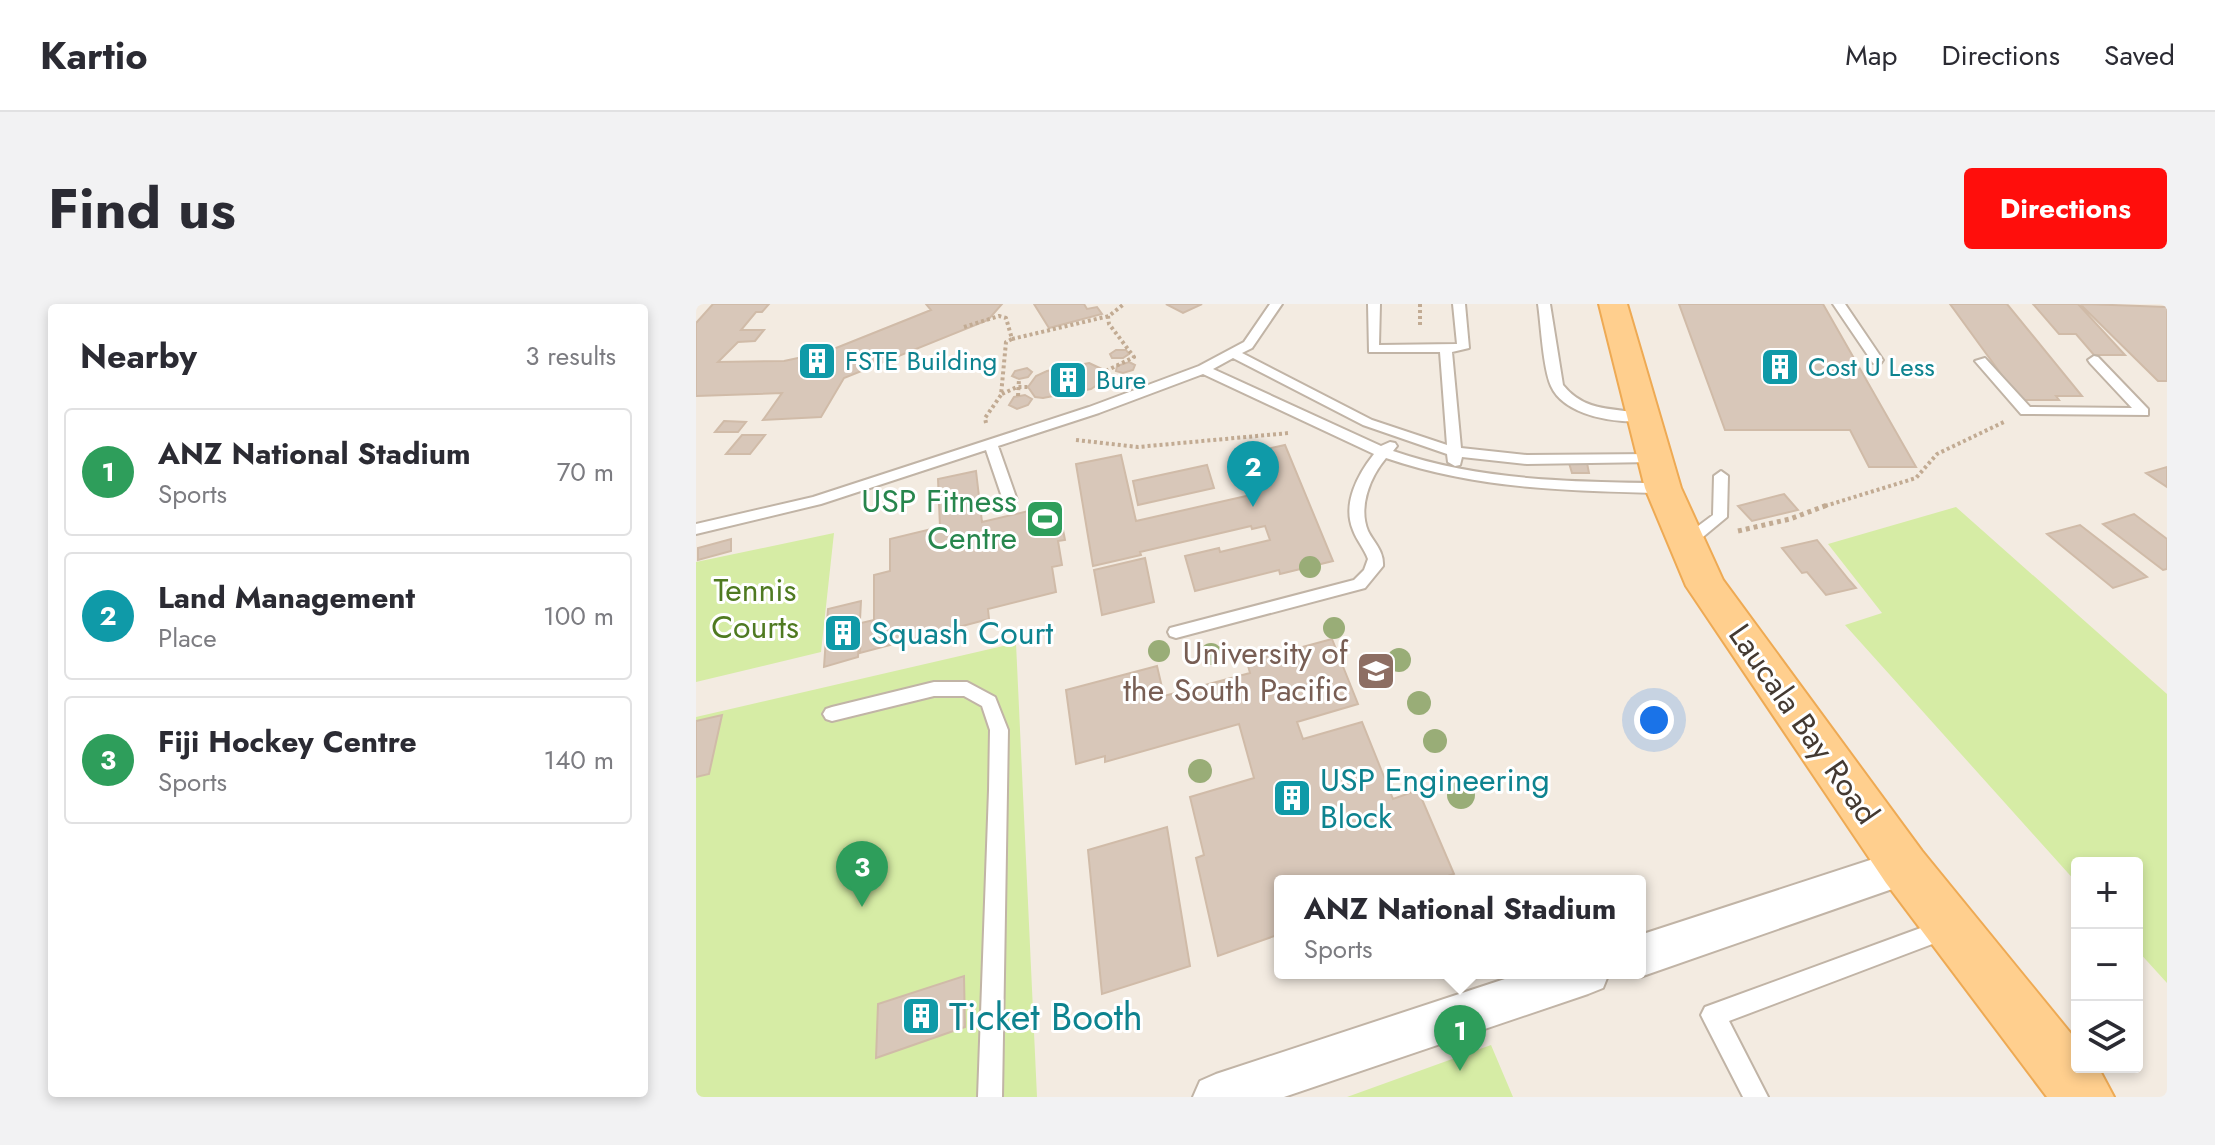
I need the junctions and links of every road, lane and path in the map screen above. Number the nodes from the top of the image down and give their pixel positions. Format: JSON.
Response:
{"nodes":[{"id":1,"x":1124,"y":304,"type":"edge"},
{"id":2,"x":1276,"y":304,"type":"edge"},
{"id":3,"x":1374,"y":304,"type":"edge"},
{"id":4,"x":1459,"y":304,"type":"edge"},
{"id":5,"x":1544,"y":304,"type":"edge"},
{"id":6,"x":1613,"y":304,"type":"edge"},
{"id":7,"x":1839,"y":304,"type":"edge"},
{"id":8,"x":1109,"y":316,"type":"junction"},
{"id":9,"x":1012,"y":339,"type":"dead end"},
{"id":10,"x":1446,"y":349,"type":"junction"},
{"id":11,"x":1235,"y":354,"type":"junction"},
{"id":12,"x":1877,"y":360,"type":"dead end"},
{"id":13,"x":2094,"y":360,"type":"dead end"},
{"id":14,"x":1981,"y":361,"type":"dead end"},
{"id":15,"x":1203,"y":369,"type":"junction"},
{"id":16,"x":1106,"y":371,"type":"dead end"},
{"id":17,"x":1019,"y":379,"type":"dead end"},
{"id":18,"x":1017,"y":387,"type":"junction"},
{"id":19,"x":1028,"y":387,"type":"dead end"},
{"id":20,"x":1001,"y":395,"type":"dead end"},
{"id":21,"x":1018,"y":396,"type":"dead end"},
{"id":22,"x":2026,"y":411,"type":"junction"},
{"id":23,"x":1302,"y":432,"type":"dead end"},
{"id":24,"x":1401,"y":437,"type":"junction"},
{"id":25,"x":1065,"y":439,"type":"dead end"},
{"id":26,"x":990,"y":443,"type":"junction"},
{"id":27,"x":1453,"y":451,"type":"junction"},
{"id":28,"x":1382,"y":452,"type":"junction"},
{"id":29,"x":1653,"y":454,"type":"junction"},
{"id":30,"x":1458,"y":473,"type":"junction"},
{"id":31,"x":1721,"y":476,"type":"dead end"},
{"id":32,"x":1010,"y":500,"type":"dead end"},
{"id":33,"x":696,"y":529,"type":"edge"},
{"id":34,"x":1703,"y":530,"type":"junction"},
{"id":35,"x":1176,"y":632,"type":"dead end"},
{"id":36,"x":832,"y":714,"type":"dead end"},
{"id":37,"x":1904,"y":867,"type":"junction"},
{"id":38,"x":1951,"y":927,"type":"junction"},
{"id":39,"x":1646,"y":954,"type":"edge"},
{"id":40,"x":1570,"y":979,"type":"edge"},
{"id":41,"x":990,"y":1097,"type":"edge"},
{"id":42,"x":1216,"y":1097,"type":"edge"},
{"id":43,"x":1756,"y":1097,"type":"edge"},
{"id":44,"x":2084,"y":1097,"type":"edge"}],
"edges":[{"from":1,"to":8,"type":"path"},
{"from":2,"to":11,"type":"lane"},
{"from":3,"to":10,"type":"lane"},
{"from":4,"to":10,"type":"lane"},
{"from":5,"to":29,"type":"lane"},
{"from":6,"to":29,"type":"main road","name":"Laucala Bay Road"},
{"from":7,"to":12,"type":"lane"},
{"from":8,"to":9,"type":"path"},
{"from":8,"to":16,"type":"path"},
{"from":10,"to":27,"type":"lane"},
{"from":11,"to":15,"type":"lane"},
{"from":11,"to":24,"type":"lane"},
{"from":13,"to":22,"type":"lane"},
{"from":14,"to":22,"type":"lane"},
{"from":15,"to":26,"type":"lane"},
{"from":15,"to":28,"type":"lane"},
{"from":17,"to":18,"type":"path"},
{"from":18,"to":19,"type":"path"},
{"from":18,"to":20,"type":"path"},
{"from":18,"to":21,"type":"path"},
{"from":22,"to":34,"type":"path"},
{"from":23,"to":25,"type":"path"},
{"from":24,"to":27,"type":"lane"},
{"from":24,"to":28,"type":"lane"},
{"from":26,"to":32,"type":"lane"},
{"from":26,"to":33,"type":"lane"},
{"from":27,"to":29,"type":"lane"},
{"from":27,"to":30,"type":"lane"},
{"from":28,"to":30,"type":"lane"},
{"from":28,"to":35,"type":"lane"},
{"from":29,"to":30,"type":"lane"},
{"from":29,"to":34,"type":"main road","name":"Laucala Bay Road"},
{"from":31,"to":34,"type":"lane"},
{"from":34,"to":37,"type":"main road","name":"Laucala Bay Road"},
{"from":36,"to":41,"type":"lane"},
{"from":37,"to":38,"type":"main road","name":"Laucala Bay Road"},
{"from":37,"to":39,"type":"street"},
{"from":38,"to":43,"type":"lane"},
{"from":38,"to":44,"type":"main road","name":"Laucala Bay Road"},
{"from":40,"to":42,"type":"street"}]}
